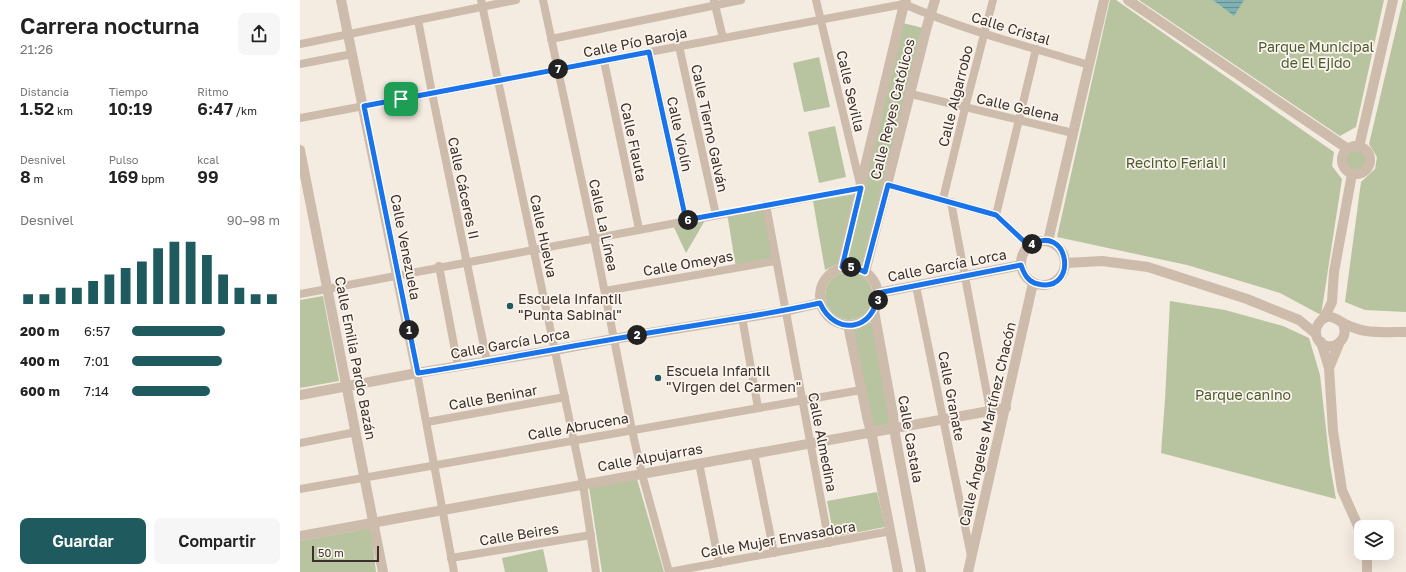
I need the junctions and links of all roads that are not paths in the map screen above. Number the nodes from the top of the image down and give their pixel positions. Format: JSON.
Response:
{"nodes":[{"id":1,"x":341,"y":0,"type":"edge"},
{"id":2,"x":516,"y":0,"type":"edge"},
{"id":3,"x":543,"y":0,"type":"edge"},
{"id":4,"x":741,"y":0,"type":"edge"},
{"id":5,"x":816,"y":0,"type":"edge"},
{"id":6,"x":935,"y":0,"type":"edge"},
{"id":7,"x":993,"y":0,"type":"edge"},
{"id":8,"x":1104,"y":0,"type":"edge"},
{"id":9,"x":1128,"y":0,"type":"edge"},
{"id":10,"x":1393,"y":0,"type":"edge"},
{"id":11,"x":905,"y":2,"type":"edge"},
{"id":12,"x":715,"y":3,"type":"edge"},
{"id":13,"x":482,"y":4,"type":"edge"},
{"id":14,"x":930,"y":16,"type":"junction"},
{"id":15,"x":418,"y":20,"type":"junction"},
{"id":16,"x":821,"y":20,"type":"junction"},
{"id":17,"x":983,"y":33,"type":"junction"},
{"id":18,"x":348,"y":34,"type":"junction"},
{"id":19,"x":723,"y":38,"type":"junction"},
{"id":20,"x":551,"y":39,"type":"junction"},
{"id":21,"x":300,"y":44,"type":"edge"},
{"id":22,"x":679,"y":46,"type":"junction"},
{"id":23,"x":1036,"y":49,"type":"junction"},
{"id":24,"x":649,"y":52,"type":"junction"},
{"id":25,"x":352,"y":54,"type":"junction"},
{"id":26,"x":604,"y":61,"type":"junction"},
{"id":27,"x":300,"y":64,"type":"edge"},
{"id":28,"x":1089,"y":65,"type":"junction"},
{"id":29,"x":558,"y":69,"type":"junction"},
{"id":30,"x":498,"y":81,"type":"junction"},
{"id":31,"x":432,"y":93,"type":"junction"},
{"id":32,"x":911,"y":94,"type":"junction"},
{"id":33,"x":364,"y":106,"type":"junction"},
{"id":34,"x":965,"y":108,"type":"junction"},
{"id":35,"x":300,"y":118,"type":"edge"},
{"id":36,"x":1018,"y":120,"type":"junction"},
{"id":37,"x":1073,"y":133,"type":"junction"},
{"id":38,"x":1359,"y":147,"type":"junction"},
{"id":39,"x":1348,"y":149,"type":"junction"},
{"id":40,"x":300,"y":150,"type":"edge"},
{"id":41,"x":1352,"y":174,"type":"junction"},
{"id":42,"x":888,"y":185,"type":"junction"},
{"id":43,"x":861,"y":188,"type":"junction"},
{"id":44,"x":947,"y":201,"type":"junction"},
{"id":45,"x":766,"y":205,"type":"junction"},
{"id":46,"x":716,"y":215,"type":"junction"},
{"id":47,"x":996,"y":215,"type":"junction"},
{"id":48,"x":686,"y":220,"type":"junction"},
{"id":49,"x":638,"y":229,"type":"junction"},
{"id":50,"x":594,"y":238,"type":"junction"},
{"id":51,"x":1048,"y":241,"type":"junction"},
{"id":52,"x":1029,"y":246,"type":"junction"},
{"id":53,"x":533,"y":249,"type":"junction"},
{"id":54,"x":776,"y":261,"type":"junction"},
{"id":55,"x":466,"y":262,"type":"junction"},
{"id":56,"x":1066,"y":263,"type":"junction"},
{"id":57,"x":1021,"y":265,"type":"junction"},
{"id":58,"x":440,"y":266,"type":"junction"},
{"id":59,"x":842,"y":267,"type":"junction"},
{"id":60,"x":865,"y":272,"type":"junction"},
{"id":61,"x":397,"y":274,"type":"junction"},
{"id":62,"x":965,"y":276,"type":"junction"},
{"id":63,"x":1033,"y":283,"type":"junction"},
{"id":64,"x":916,"y":286,"type":"junction"},
{"id":65,"x":327,"y":288,"type":"junction"},
{"id":66,"x":605,"y":291,"type":"junction"},
{"id":67,"x":878,"y":293,"type":"junction"},
{"id":68,"x":300,"y":294,"type":"edge"},
{"id":69,"x":1332,"y":302,"type":"junction"},
{"id":70,"x":820,"y":303,"type":"junction"},
{"id":71,"x":785,"y":311,"type":"junction"},
{"id":72,"x":874,"y":311,"type":"junction"},
{"id":73,"x":742,"y":317,"type":"junction"},
{"id":74,"x":1299,"y":320,"type":"junction"},
{"id":75,"x":1322,"y":320,"type":"junction"},
{"id":76,"x":1340,"y":321,"type":"junction"},
{"id":77,"x":848,"y":325,"type":"junction"},
{"id":78,"x":1366,"y":331,"type":"junction"},
{"id":79,"x":1406,"y":332,"type":"edge"},
{"id":80,"x":1318,"y":338,"type":"junction"},
{"id":81,"x":614,"y":339,"type":"junction"},
{"id":82,"x":1340,"y":342,"type":"junction"},
{"id":83,"x":555,"y":350,"type":"junction"},
{"id":84,"x":487,"y":361,"type":"junction"},
{"id":85,"x":458,"y":366,"type":"junction"},
{"id":86,"x":1329,"y":368,"type":"junction"},
{"id":87,"x":418,"y":373,"type":"junction"},
{"id":88,"x":347,"y":386,"type":"junction"},
{"id":89,"x":861,"y":390,"type":"junction"},
{"id":90,"x":300,"y":395,"type":"edge"},
{"id":91,"x":565,"y":397,"type":"junction"},
{"id":92,"x":802,"y":400,"type":"junction"},
{"id":93,"x":758,"y":408,"type":"junction"},
{"id":94,"x":1006,"y":408,"type":"junction"},
{"id":95,"x":990,"y":410,"type":"junction"},
{"id":96,"x":943,"y":419,"type":"junction"},
{"id":97,"x":427,"y":422,"type":"junction"},
{"id":98,"x":894,"y":429,"type":"junction"},
{"id":99,"x":632,"y":430,"type":"junction"},
{"id":100,"x":871,"y":431,"type":"junction"},
{"id":101,"x":356,"y":432,"type":"junction"},
{"id":102,"x":574,"y":440,"type":"junction"},
{"id":103,"x":810,"y":442,"type":"junction"},
{"id":104,"x":300,"y":444,"type":"edge"},
{"id":105,"x":754,"y":453,"type":"junction"},
{"id":106,"x":699,"y":463,"type":"junction"},
{"id":107,"x":435,"y":465,"type":"junction"},
{"id":108,"x":642,"y":474,"type":"junction"},
{"id":109,"x":365,"y":477,"type":"junction"},
{"id":110,"x":583,"y":484,"type":"junction"},
{"id":111,"x":300,"y":489,"type":"edge"},
{"id":112,"x":443,"y":509,"type":"junction"},
{"id":113,"x":1355,"y":520,"type":"edge"},
{"id":114,"x":374,"y":522,"type":"junction"},
{"id":115,"x":891,"y":531,"type":"junction"},
{"id":116,"x":590,"y":535,"type":"junction"},
{"id":117,"x":300,"y":536,"type":"edge"},
{"id":118,"x":829,"y":543,"type":"junction"},
{"id":119,"x":774,"y":553,"type":"junction"},
{"id":120,"x":451,"y":558,"type":"junction"},
{"id":121,"x":971,"y":559,"type":"junction"},
{"id":122,"x":1366,"y":560,"type":"edge"},
{"id":123,"x":719,"y":563,"type":"junction"},
{"id":124,"x":383,"y":572,"type":"edge"},
{"id":125,"x":454,"y":572,"type":"edge"},
{"id":126,"x":596,"y":572,"type":"edge"},
{"id":127,"x":669,"y":572,"type":"edge"},
{"id":128,"x":898,"y":572,"type":"edge"},
{"id":129,"x":921,"y":572,"type":"edge"},
{"id":130,"x":968,"y":572,"type":"edge"},
{"id":131,"x":1367,"y":572,"type":"edge"}],
"edges":[{"from":1,"to":18,"type":"street","name":"Calle Venezuela"},
{"from":2,"to":13,"type":"street"},
{"from":3,"to":20,"type":"street","name":"Calle La Línea"},
{"from":4,"to":12,"type":"street"},
{"from":5,"to":16,"type":"street","name":"Calle Sevilla"},
{"from":6,"to":14,"type":"street","name":"Calle Reyes Católicos"},
{"from":7,"to":17,"type":"street","name":"Calle Algarrobo"},
{"from":8,"to":28,"type":"street"},
{"from":9,"to":39,"type":"street"},
{"from":10,"to":38,"type":"street"},
{"from":11,"to":14,"type":"street","name":"Calle Cristal"},
{"from":11,"to":16,"type":"street","name":"Calle Pío Baroja"},
{"from":11,"to":43,"type":"street","name":"Calle Reyes Católicos"},
{"from":12,"to":19,"type":"street"},
{"from":12,"to":20,"type":"street"},
{"from":13,"to":15,"type":"street"},
{"from":13,"to":30,"type":"street","name":"Calle Huelva"},
{"from":14,"to":17,"type":"street","name":"Calle Cristal"},
{"from":14,"to":32,"type":"street","name":"Calle Reyes Católicos"},
{"from":15,"to":18,"type":"street"},
{"from":15,"to":31,"type":"street","name":"Calle Cáceres II"},
{"from":16,"to":19,"type":"street","name":"Calle Pío Baroja"},
{"from":16,"to":43,"type":"street","name":"Calle Sevilla"},
{"from":17,"to":23,"type":"street","name":"Calle Cristal"},
{"from":17,"to":34,"type":"street","name":"Calle Algarrobo"},
{"from":18,"to":21,"type":"street"},
{"from":18,"to":25,"type":"street","name":"Calle Venezuela"},
{"from":19,"to":22,"type":"street","name":"Calle Pío Baroja"},
{"from":20,"to":29,"type":"street","name":"Calle La Línea"},
{"from":22,"to":24,"type":"street","name":"Calle Pío Baroja"},
{"from":22,"to":46,"type":"street","name":"Calle Tierno Galván"},
{"from":23,"to":28,"type":"street","name":"Calle Cristal"},
{"from":23,"to":36,"type":"street"},
{"from":24,"to":26,"type":"street","name":"Calle Pío Baroja"},
{"from":24,"to":48,"type":"street","name":"Calle Violín"},
{"from":25,"to":27,"type":"street"},
{"from":25,"to":33,"type":"street","name":"Calle Venezuela"},
{"from":26,"to":29,"type":"street","name":"Calle Pío Baroja"},
{"from":26,"to":49,"type":"street","name":"Calle Flauta"},
{"from":28,"to":37,"type":"street"},
{"from":29,"to":30,"type":"street","name":"Calle Pío Baroja"},
{"from":29,"to":50,"type":"street","name":"Calle La Línea"},
{"from":30,"to":31,"type":"street","name":"Calle Pío Baroja"},
{"from":30,"to":53,"type":"street","name":"Calle Huelva"},
{"from":31,"to":33,"type":"street","name":"Calle Pío Baroja"},
{"from":31,"to":55,"type":"street","name":"Calle Cáceres II"},
{"from":32,"to":34,"type":"street","name":"Calle Galena"},
{"from":32,"to":42,"type":"street","name":"Calle Reyes Católicos"},
{"from":33,"to":35,"type":"street","name":"Calle Pío Baroja"},
{"from":33,"to":61,"type":"street","name":"Calle Venezuela"},
{"from":34,"to":36,"type":"street","name":"Calle Galena"},
{"from":34,"to":44,"type":"street","name":"Calle Algarrobo"},
{"from":36,"to":37,"type":"street","name":"Calle Galena"},
{"from":36,"to":47,"type":"street"},
{"from":37,"to":51,"type":"street"},
{"from":38,"to":39,"type":"street"},
{"from":38,"to":41,"type":"street"},
{"from":39,"to":41,"type":"street"},
{"from":40,"to":65,"type":"street","name":"Calle Emilia Pardo Bazán"},
{"from":41,"to":69,"type":"street"},
{"from":42,"to":44,"type":"street"},
{"from":42,"to":60,"type":"street","name":"Calle Reyes Católicos"},
{"from":43,"to":45,"type":"street"},
{"from":43,"to":59,"type":"street","name":"Calle Reyes Católicos"},
{"from":44,"to":47,"type":"street"},
{"from":44,"to":62,"type":"street","name":"Calle Algarrobo"},
{"from":45,"to":46,"type":"street"},
{"from":45,"to":54,"type":"street","name":"Calle Almedina"},
{"from":46,"to":48,"type":"street"},
{"from":47,"to":52,"type":"street"},
{"from":48,"to":49,"type":"street"},
{"from":49,"to":50,"type":"street"},
{"from":50,"to":53,"type":"street"},
{"from":50,"to":66,"type":"street","name":"Calle La Línea"},
{"from":51,"to":52,"type":"street"},
{"from":51,"to":56,"type":"street"},
{"from":52,"to":57,"type":"street"},
{"from":53,"to":55,"type":"street"},
{"from":53,"to":83,"type":"street","name":"Calle Huelva"},
{"from":54,"to":66,"type":"street","name":"Calle Omeyas"},
{"from":54,"to":71,"type":"street","name":"Calle Almedina"},
{"from":55,"to":58,"type":"street"},
{"from":55,"to":84,"type":"street","name":"Calle Cáceres II"},
{"from":56,"to":63,"type":"street"},
{"from":56,"to":74,"type":"street"},
{"from":57,"to":62,"type":"street","name":"Calle García Lorca"},
{"from":57,"to":63,"type":"street"},
{"from":58,"to":61,"type":"street"},
{"from":58,"to":85,"type":"street"},
{"from":59,"to":60,"type":"street"},
{"from":59,"to":70,"type":"street"},
{"from":60,"to":67,"type":"street"},
{"from":61,"to":65,"type":"street"},
{"from":61,"to":87,"type":"street","name":"Calle Venezuela"},
{"from":62,"to":64,"type":"street","name":"Calle García Lorca"},
{"from":62,"to":95,"type":"street","name":"Calle Algarrobo"},
{"from":63,"to":94,"type":"street","name":"Calle Ángeles Martínez Chacón"},
{"from":64,"to":67,"type":"street","name":"Calle García Lorca"},
{"from":64,"to":96,"type":"street","name":"Calle Granate"},
{"from":65,"to":68,"type":"street"},
{"from":65,"to":88,"type":"street","name":"Calle Emilia Pardo Bazán"},
{"from":66,"to":81,"type":"street","name":"Calle La Línea"},
{"from":67,"to":72,"type":"street"},
{"from":69,"to":75,"type":"street"},
{"from":69,"to":76,"type":"street"},
{"from":70,"to":71,"type":"street","name":"Calle García Lorca"},
{"from":70,"to":77,"type":"street"},
{"from":71,"to":73,"type":"street","name":"Calle García Lorca"},
{"from":71,"to":92,"type":"street","name":"Calle Almedina"},
{"from":72,"to":77,"type":"street"},
{"from":72,"to":98,"type":"street","name":"Calle Castala"},
{"from":73,"to":81,"type":"street","name":"Calle García Lorca"},
{"from":73,"to":93,"type":"street"},
{"from":74,"to":75,"type":"street"},
{"from":74,"to":80,"type":"street"},
{"from":75,"to":76,"type":"street"},
{"from":75,"to":80,"type":"street"},
{"from":76,"to":78,"type":"street"},
{"from":76,"to":82,"type":"street"},
{"from":77,"to":89,"type":"street"},
{"from":78,"to":79,"type":"street"},
{"from":78,"to":82,"type":"street"},
{"from":80,"to":82,"type":"street"},
{"from":80,"to":86,"type":"street"},
{"from":81,"to":83,"type":"street","name":"Calle García Lorca"},
{"from":81,"to":99,"type":"street","name":"Calle La Línea"},
{"from":82,"to":86,"type":"street"},
{"from":83,"to":84,"type":"street","name":"Calle García Lorca"},
{"from":83,"to":91,"type":"street","name":"Calle Huelva"},
{"from":84,"to":85,"type":"street","name":"Calle García Lorca"},
{"from":85,"to":87,"type":"street","name":"Calle García Lorca"},
{"from":86,"to":113,"type":"street"},
{"from":87,"to":88,"type":"street","name":"Calle García Lorca"},
{"from":87,"to":97,"type":"street","name":"Calle Venezuela"},
{"from":88,"to":90,"type":"street","name":"Calle García Lorca"},
{"from":88,"to":101,"type":"street","name":"Calle Emilia Pardo Bazán"},
{"from":89,"to":92,"type":"street","name":"Calle Abrucena"},
{"from":89,"to":100,"type":"street"},
{"from":91,"to":97,"type":"street","name":"Calle Beninar"},
{"from":91,"to":102,"type":"street","name":"Calle Huelva"},
{"from":92,"to":93,"type":"street","name":"Calle Abrucena"},
{"from":92,"to":103,"type":"street","name":"Calle Almedina"},
{"from":93,"to":99,"type":"street","name":"Calle Abrucena"},
{"from":94,"to":95,"type":"street","name":"Calle Alpujarras"},
{"from":94,"to":121,"type":"street","name":"Calle Ángeles Martínez Chacón"},
{"from":95,"to":96,"type":"street","name":"Calle Alpujarras"},
{"from":96,"to":98,"type":"street","name":"Calle Alpujarras"},
{"from":96,"to":121,"type":"street","name":"Calle Granate"},
{"from":97,"to":107,"type":"street","name":"Calle Venezuela"},
{"from":98,"to":100,"type":"street","name":"Calle Alpujarras"},
{"from":98,"to":129,"type":"street","name":"Calle Castala"},
{"from":99,"to":102,"type":"street","name":"Calle Abrucena"},
{"from":99,"to":108,"type":"street","name":"Calle La Línea"},
{"from":100,"to":103,"type":"street","name":"Calle Alpujarras"},
{"from":100,"to":115,"type":"street"},
{"from":101,"to":104,"type":"street"},
{"from":101,"to":109,"type":"street","name":"Calle Emilia Pardo Bazán"},
{"from":102,"to":107,"type":"street","name":"Calle Abrucena"},
{"from":102,"to":110,"type":"street","name":"Calle Huelva"},
{"from":103,"to":105,"type":"street","name":"Calle Alpujarras"},
{"from":103,"to":118,"type":"street","name":"Calle Almedina"},
{"from":105,"to":106,"type":"street","name":"Calle Alpujarras"},
{"from":105,"to":119,"type":"street"},
{"from":106,"to":108,"type":"street","name":"Calle Alpujarras"},
{"from":106,"to":123,"type":"street"},
{"from":107,"to":109,"type":"street","name":"Calle Abrucena"},
{"from":107,"to":112,"type":"street","name":"Calle Venezuela"},
{"from":108,"to":110,"type":"street","name":"Calle Alpujarras"},
{"from":108,"to":127,"type":"street","name":"Calle La Línea"},
{"from":109,"to":111,"type":"street","name":"Calle Abrucena"},
{"from":109,"to":114,"type":"street","name":"Calle Emilia Pardo Bazán"},
{"from":110,"to":112,"type":"street","name":"Calle Alpujarras"},
{"from":110,"to":116,"type":"street","name":"Calle Huelva"},
{"from":112,"to":114,"type":"street","name":"Calle Alpujarras"},
{"from":112,"to":120,"type":"street","name":"Calle Venezuela"},
{"from":114,"to":117,"type":"street","name":"Calle Alpujarras"},
{"from":114,"to":124,"type":"street","name":"Calle Emilia Pardo Bazán"},
{"from":115,"to":118,"type":"street","name":"Calle Mujer Envasadora"},
{"from":115,"to":128,"type":"street"},
{"from":116,"to":120,"type":"street","name":"Calle Beires"},
{"from":116,"to":126,"type":"street","name":"Calle Huelva"},
{"from":118,"to":119,"type":"street","name":"Calle Mujer Envasadora"},
{"from":119,"to":123,"type":"street","name":"Calle Mujer Envasadora"},
{"from":120,"to":125,"type":"street","name":"Calle Venezuela"},
{"from":121,"to":130,"type":"street","name":"Calle Ángeles Martínez Chacón"},
{"from":122,"to":131,"type":"street"},
{"from":123,"to":127,"type":"street","name":"Calle Mujer Envasadora"}]}
